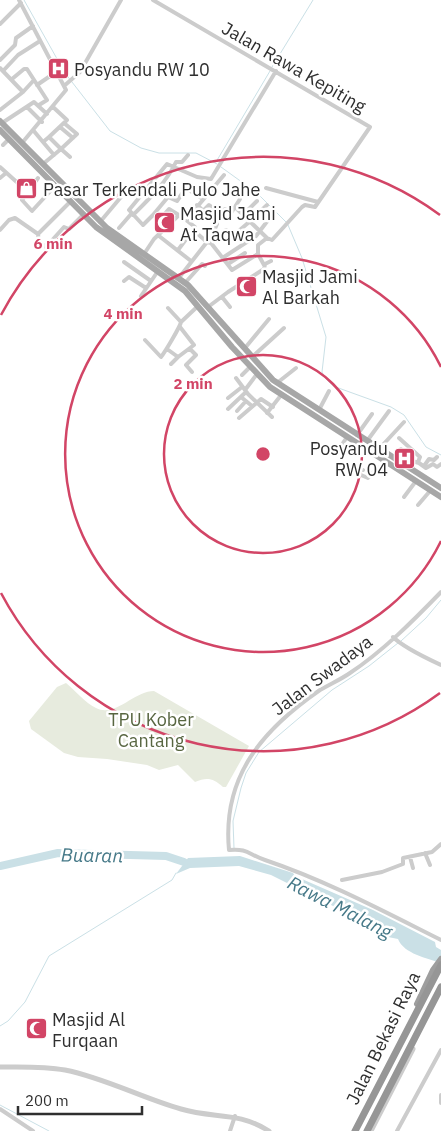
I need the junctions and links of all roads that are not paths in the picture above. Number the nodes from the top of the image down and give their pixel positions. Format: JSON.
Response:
{"nodes":[{"id":1,"x":121,"y":0,"type":"edge"},
{"id":2,"x":153,"y":0,"type":"edge"},
{"id":3,"x":20,"y":1,"type":"edge"},
{"id":4,"x":0,"y":24,"type":"edge"},
{"id":5,"x":33,"y":26,"type":"junction"},
{"id":6,"x":40,"y":41,"type":"junction"},
{"id":7,"x":0,"y":60,"type":"edge"},
{"id":8,"x":2,"y":70,"type":"edge"},
{"id":9,"x":275,"y":70,"type":"junction"},
{"id":10,"x":56,"y":72,"type":"junction"},
{"id":11,"x":12,"y":79,"type":"junction"},
{"id":12,"x":34,"y":80,"type":"junction"},
{"id":13,"x":37,"y":85,"type":"junction"},
{"id":14,"x":65,"y":85,"type":"junction"},
{"id":15,"x":22,"y":93,"type":"junction"},
{"id":16,"x":39,"y":105,"type":"junction"},
{"id":17,"x":53,"y":107,"type":"junction"},
{"id":18,"x":27,"y":108,"type":"junction"},
{"id":19,"x":0,"y":110,"type":"edge"},
{"id":20,"x":47,"y":114,"type":"junction"},
{"id":21,"x":42,"y":122,"type":"junction"},
{"id":22,"x":64,"y":123,"type":"junction"},
{"id":23,"x":1,"y":125,"type":"edge"},
{"id":24,"x":60,"y":127,"type":"junction"},
{"id":25,"x":33,"y":130,"type":"junction"},
{"id":26,"x":49,"y":137,"type":"junction"},
{"id":27,"x":73,"y":138,"type":"junction"},
{"id":28,"x":9,"y":139,"type":"junction"},
{"id":29,"x":43,"y":142,"type":"junction"},
{"id":30,"x":3,"y":145,"type":"dead end"},
{"id":31,"x":20,"y":145,"type":"junction"},
{"id":32,"x":61,"y":149,"type":"junction"},
{"id":33,"x":188,"y":154,"type":"dead end"},
{"id":34,"x":54,"y":155,"type":"junction"},
{"id":35,"x":70,"y":157,"type":"dead end"},
{"id":36,"x":42,"y":165,"type":"junction"},
{"id":37,"x":0,"y":167,"type":"edge"},
{"id":38,"x":174,"y":167,"type":"junction"},
{"id":39,"x":6,"y":173,"type":"junction"},
{"id":40,"x":224,"y":175,"type":"dead end"},
{"id":41,"x":0,"y":178,"type":"edge"},
{"id":42,"x":38,"y":178,"type":"dead end"},
{"id":43,"x":20,"y":186,"type":"dead end"},
{"id":44,"x":55,"y":186,"type":"junction"},
{"id":45,"x":132,"y":186,"type":"dead end"},
{"id":46,"x":266,"y":188,"type":"dead end"},
{"id":47,"x":142,"y":194,"type":"junction"},
{"id":48,"x":122,"y":197,"type":"dead end"},
{"id":49,"x":202,"y":199,"type":"junction"},
{"id":50,"x":240,"y":199,"type":"dead end"},
{"id":51,"x":71,"y":201,"type":"junction"},
{"id":52,"x":256,"y":201,"type":"dead end"},
{"id":53,"x":318,"y":202,"type":"junction"},
{"id":54,"x":197,"y":205,"type":"junction"},
{"id":55,"x":267,"y":205,"type":"dead end"},
{"id":56,"x":235,"y":207,"type":"junction"},
{"id":57,"x":204,"y":210,"type":"junction"},
{"id":58,"x":83,"y":214,"type":"junction"},
{"id":59,"x":133,"y":214,"type":"junction"},
{"id":60,"x":153,"y":215,"type":"junction"},
{"id":61,"x":244,"y":215,"type":"junction"},
{"id":62,"x":272,"y":215,"type":"dead end"},
{"id":63,"x":100,"y":222,"type":"junction"},
{"id":64,"x":249,"y":222,"type":"junction"},
{"id":65,"x":119,"y":228,"type":"dead end"},
{"id":66,"x":0,"y":230,"type":"edge"},
{"id":67,"x":193,"y":230,"type":"junction"},
{"id":68,"x":260,"y":232,"type":"junction"},
{"id":69,"x":38,"y":234,"type":"junction"},
{"id":70,"x":159,"y":236,"type":"junction"},
{"id":71,"x":219,"y":236,"type":"junction"},
{"id":72,"x":267,"y":238,"type":"junction"},
{"id":73,"x":120,"y":242,"type":"junction"},
{"id":74,"x":209,"y":242,"type":"junction"},
{"id":75,"x":178,"y":250,"type":"junction"},
{"id":76,"x":144,"y":254,"type":"junction"},
{"id":77,"x":245,"y":254,"type":"dead end"},
{"id":78,"x":258,"y":254,"type":"junction"},
{"id":79,"x":224,"y":257,"type":"junction"},
{"id":80,"x":191,"y":261,"type":"junction"},
{"id":81,"x":271,"y":261,"type":"dead end"},
{"id":82,"x":124,"y":262,"type":"dead end"},
{"id":83,"x":228,"y":264,"type":"junction"},
{"id":84,"x":264,"y":264,"type":"junction"},
{"id":85,"x":204,"y":266,"type":"dead end"},
{"id":86,"x":158,"y":271,"type":"junction"},
{"id":87,"x":178,"y":278,"type":"junction"},
{"id":88,"x":124,"y":280,"type":"dead end"},
{"id":89,"x":151,"y":280,"type":"junction"},
{"id":90,"x":185,"y":283,"type":"junction"},
{"id":91,"x":146,"y":288,"type":"junction"},
{"id":92,"x":141,"y":296,"type":"dead end"},
{"id":93,"x":222,"y":297,"type":"junction"},
{"id":94,"x":198,"y":306,"type":"junction"},
{"id":95,"x":208,"y":307,"type":"junction"},
{"id":96,"x":230,"y":307,"type":"dead end"},
{"id":97,"x":168,"y":308,"type":"dead end"},
{"id":98,"x":269,"y":319,"type":"dead end"},
{"id":99,"x":181,"y":322,"type":"junction"},
{"id":100,"x":180,"y":328,"type":"junction"},
{"id":101,"x":284,"y":328,"type":"dead end"},
{"id":102,"x":145,"y":340,"type":"dead end"},
{"id":103,"x":167,"y":349,"type":"junction"},
{"id":104,"x":190,"y":349,"type":"junction"},
{"id":105,"x":244,"y":349,"type":"junction"},
{"id":106,"x":178,"y":357,"type":"junction"},
{"id":107,"x":252,"y":357,"type":"junction"},
{"id":108,"x":171,"y":364,"type":"dead end"},
{"id":109,"x":250,"y":367,"type":"junction"},
{"id":110,"x":296,"y":368,"type":"dead end"},
{"id":111,"x":192,"y":372,"type":"dead end"},
{"id":112,"x":242,"y":374,"type":"dead end"},
{"id":113,"x":257,"y":374,"type":"junction"},
{"id":114,"x":236,"y":378,"type":"dead end"},
{"id":115,"x":277,"y":383,"type":"junction"},
{"id":116,"x":244,"y":390,"type":"junction"},
{"id":117,"x":329,"y":391,"type":"dead end"},
{"id":118,"x":282,"y":394,"type":"junction"},
{"id":119,"x":241,"y":397,"type":"junction"},
{"id":120,"x":228,"y":398,"type":"dead end"},
{"id":121,"x":246,"y":401,"type":"junction"},
{"id":122,"x":257,"y":403,"type":"junction"},
{"id":123,"x":252,"y":406,"type":"junction"},
{"id":124,"x":273,"y":407,"type":"junction"},
{"id":125,"x":228,"y":409,"type":"dead end"},
{"id":126,"x":319,"y":410,"type":"junction"},
{"id":127,"x":237,"y":411,"type":"dead end"},
{"id":128,"x":389,"y":411,"type":"dead end"},
{"id":129,"x":267,"y":413,"type":"junction"},
{"id":130,"x":372,"y":414,"type":"dead end"},
{"id":131,"x":272,"y":417,"type":"dead end"},
{"id":132,"x":239,"y":418,"type":"dead end"},
{"id":133,"x":404,"y":422,"type":"dead end"},
{"id":134,"x":358,"y":435,"type":"junction"},
{"id":135,"x":347,"y":437,"type":"junction"},
{"id":136,"x":399,"y":438,"type":"dead end"},
{"id":137,"x":367,"y":441,"type":"junction"},
{"id":138,"x":341,"y":446,"type":"dead end"},
{"id":139,"x":379,"y":449,"type":"junction"},
{"id":140,"x":401,"y":449,"type":"dead end"},
{"id":141,"x":405,"y":453,"type":"junction"},
{"id":142,"x":437,"y":457,"type":"dead end"},
{"id":143,"x":398,"y":461,"type":"junction"},
{"id":144,"x":419,"y":462,"type":"junction"},
{"id":145,"x":379,"y":464,"type":"junction"},
{"id":146,"x":441,"y":464,"type":"edge"},
{"id":147,"x":424,"y":466,"type":"junction"},
{"id":148,"x":342,"y":467,"type":"dead end"},
{"id":149,"x":412,"y":469,"type":"junction"},
{"id":150,"x":352,"y":470,"type":"junction"},
{"id":151,"x":362,"y":470,"type":"dead end"},
{"id":152,"x":416,"y":481,"type":"junction"},
{"id":153,"x":440,"y":486,"type":"edge"},
{"id":154,"x":430,"y":491,"type":"junction"},
{"id":155,"x":404,"y":497,"type":"dead end"},
{"id":156,"x":441,"y":498,"type":"edge"},
{"id":157,"x":418,"y":505,"type":"dead end"},
{"id":158,"x":441,"y":592,"type":"edge"},
{"id":159,"x":395,"y":639,"type":"junction"},
{"id":160,"x":441,"y":665,"type":"edge"},
{"id":161,"x":441,"y":844,"type":"edge"},
{"id":162,"x":425,"y":853,"type":"junction"},
{"id":163,"x":410,"y":857,"type":"junction"},
{"id":164,"x":430,"y":865,"type":"dead end"},
{"id":165,"x":414,"y":868,"type":"dead end"},
{"id":166,"x":342,"y":880,"type":"dead end"},
{"id":167,"x":439,"y":939,"type":"edge"},
{"id":168,"x":441,"y":958,"type":"edge"},
{"id":169,"x":441,"y":965,"type":"edge"},
{"id":170,"x":441,"y":987,"type":"edge"},
{"id":171,"x":441,"y":993,"type":"edge"},
{"id":172,"x":441,"y":1050,"type":"edge"},
{"id":173,"x":437,"y":1059,"type":"junction"},
{"id":174,"x":441,"y":1062,"type":"edge"},
{"id":175,"x":0,"y":1067,"type":"edge"},
{"id":176,"x":441,"y":1095,"type":"edge"},
{"id":177,"x":441,"y":1103,"type":"edge"},
{"id":178,"x":0,"y":1109,"type":"edge"},
{"id":179,"x":235,"y":1116,"type":"junction"},
{"id":180,"x":33,"y":1131,"type":"edge"},
{"id":181,"x":230,"y":1131,"type":"edge"},
{"id":182,"x":268,"y":1131,"type":"edge"},
{"id":183,"x":356,"y":1131,"type":"edge"},
{"id":184,"x":368,"y":1131,"type":"edge"},
{"id":185,"x":397,"y":1131,"type":"edge"}],
"edges":[{"from":1,"to":14,"type":"street"},
{"from":2,"to":9,"type":"street","name":"Jalan Rawa Kepiting"},
{"from":3,"to":4,"type":"street"},
{"from":3,"to":5,"type":"street"},
{"from":5,"to":6,"type":"street"},
{"from":5,"to":7,"type":"street"},
{"from":6,"to":8,"type":"street"},
{"from":6,"to":10,"type":"street"},
{"from":8,"to":11,"type":"street"},
{"from":9,"to":38,"type":"street"},
{"from":9,"to":53,"type":"street","name":"Jalan Rawa Kepiting"},
{"from":10,"to":13,"type":"street"},
{"from":10,"to":14,"type":"street"},
{"from":11,"to":12,"type":"street"},
{"from":11,"to":15,"type":"street"},
{"from":12,"to":13,"type":"street"},
{"from":12,"to":15,"type":"street"},
{"from":13,"to":16,"type":"street"},
{"from":14,"to":17,"type":"street"},
{"from":15,"to":19,"type":"street"},
{"from":16,"to":18,"type":"street"},
{"from":16,"to":20,"type":"street"},
{"from":17,"to":20,"type":"street"},
{"from":17,"to":22,"type":"street"},
{"from":18,"to":21,"type":"street"},
{"from":18,"to":23,"type":"street"},
{"from":20,"to":21,"type":"street"},
{"from":21,"to":25,"type":"street"},
{"from":22,"to":24,"type":"street"},
{"from":22,"to":27,"type":"street"},
{"from":23,"to":28,"type":"main road"},
{"from":23,"to":31,"type":"main road"},
{"from":24,"to":26,"type":"street"},
{"from":24,"to":27,"type":"street"},
{"from":25,"to":29,"type":"street"},
{"from":25,"to":31,"type":"street"},
{"from":26,"to":29,"type":"street"},
{"from":26,"to":32,"type":"street"},
{"from":27,"to":32,"type":"street"},
{"from":28,"to":30,"type":"street"},
{"from":28,"to":31,"type":"main road"},
{"from":29,"to":34,"type":"street"},
{"from":31,"to":36,"type":"main road"},
{"from":31,"to":44,"type":"main road"},
{"from":32,"to":34,"type":"street"},
{"from":32,"to":35,"type":"street"},
{"from":33,"to":38,"type":"street"},
{"from":34,"to":36,"type":"street"},
{"from":36,"to":63,"type":"main road"},
{"from":37,"to":39,"type":"street"},
{"from":38,"to":47,"type":"street"},
{"from":38,"to":59,"type":"street"},
{"from":39,"to":41,"type":"street"},
{"from":39,"to":43,"type":"street"},
{"from":40,"to":49,"type":"street"},
{"from":42,"to":44,"type":"street"},
{"from":44,"to":51,"type":"main road"},
{"from":45,"to":47,"type":"street"},
{"from":46,"to":53,"type":"street"},
{"from":47,"to":59,"type":"street"},
{"from":48,"to":63,"type":"street"},
{"from":49,"to":54,"type":"street"},
{"from":49,"to":60,"type":"street"},
{"from":50,"to":56,"type":"street"},
{"from":51,"to":58,"type":"main road"},
{"from":51,"to":69,"type":"street"},
{"from":52,"to":61,"type":"street"},
{"from":53,"to":72,"type":"street"},
{"from":54,"to":57,"type":"street"},
{"from":54,"to":67,"type":"street"},
{"from":55,"to":64,"type":"street"},
{"from":56,"to":57,"type":"street"},
{"from":56,"to":61,"type":"street"},
{"from":57,"to":71,"type":"street"},
{"from":58,"to":69,"type":"street"},
{"from":58,"to":73,"type":"main road"},
{"from":59,"to":60,"type":"street"},
{"from":59,"to":65,"type":"street"},
{"from":60,"to":70,"type":"street"},
{"from":61,"to":64,"type":"street"},
{"from":62,"to":68,"type":"street"},
{"from":63,"to":73,"type":"main road"},
{"from":64,"to":68,"type":"street"},
{"from":64,"to":71,"type":"street"},
{"from":66,"to":69,"type":"street"},
{"from":67,"to":74,"type":"street"},
{"from":67,"to":75,"type":"street"},
{"from":68,"to":72,"type":"street"},
{"from":68,"to":79,"type":"street"},
{"from":70,"to":75,"type":"street"},
{"from":70,"to":76,"type":"street"},
{"from":71,"to":74,"type":"street"},
{"from":72,"to":78,"type":"street"},
{"from":73,"to":76,"type":"main road"},
{"from":73,"to":86,"type":"main road"},
{"from":74,"to":79,"type":"street"},
{"from":74,"to":80,"type":"street"},
{"from":75,"to":80,"type":"street"},
{"from":76,"to":87,"type":"main road"},
{"from":77,"to":83,"type":"street"},
{"from":78,"to":83,"type":"street"},
{"from":78,"to":84,"type":"street"},
{"from":79,"to":83,"type":"street"},
{"from":80,"to":87,"type":"street"},
{"from":81,"to":84,"type":"street"},
{"from":82,"to":89,"type":"street"},
{"from":84,"to":93,"type":"street"},
{"from":85,"to":90,"type":"street"},
{"from":86,"to":89,"type":"street"},
{"from":86,"to":94,"type":"main road"},
{"from":87,"to":90,"type":"main road"},
{"from":88,"to":91,"type":"street"},
{"from":89,"to":91,"type":"street"},
{"from":90,"to":95,"type":"main road"},
{"from":91,"to":92,"type":"street"},
{"from":93,"to":95,"type":"street"},
{"from":93,"to":96,"type":"street"},
{"from":94,"to":99,"type":"street"},
{"from":94,"to":109,"type":"main road"},
{"from":95,"to":105,"type":"main road"},
{"from":97,"to":99,"type":"street"},
{"from":98,"to":105,"type":"street"},
{"from":99,"to":100,"type":"street"},
{"from":100,"to":103,"type":"street"},
{"from":100,"to":104,"type":"street"},
{"from":101,"to":107,"type":"street"},
{"from":102,"to":103,"type":"street"},
{"from":103,"to":106,"type":"street"},
{"from":104,"to":106,"type":"street"},
{"from":104,"to":111,"type":"street"},
{"from":105,"to":107,"type":"main road"},
{"from":106,"to":108,"type":"street"},
{"from":107,"to":115,"type":"main road"},
{"from":109,"to":112,"type":"street"},
{"from":109,"to":113,"type":"main road"},
{"from":110,"to":115,"type":"street"},
{"from":113,"to":116,"type":"street"},
{"from":113,"to":118,"type":"main road"},
{"from":114,"to":116,"type":"street"},
{"from":115,"to":126,"type":"main road"},
{"from":116,"to":119,"type":"street"},
{"from":116,"to":120,"type":"street"},
{"from":116,"to":122,"type":"street"},
{"from":117,"to":126,"type":"street"},
{"from":118,"to":124,"type":"street"},
{"from":118,"to":135,"type":"main road"},
{"from":119,"to":121,"type":"street"},
{"from":119,"to":125,"type":"street"},
{"from":121,"to":123,"type":"street"},
{"from":121,"to":127,"type":"street"},
{"from":122,"to":123,"type":"street"},
{"from":122,"to":124,"type":"street"},
{"from":122,"to":129,"type":"street"},
{"from":123,"to":132,"type":"street"},
{"from":124,"to":129,"type":"street"},
{"from":126,"to":134,"type":"main road"},
{"from":128,"to":137,"type":"street"},
{"from":129,"to":131,"type":"street"},
{"from":130,"to":134,"type":"street"},
{"from":133,"to":139,"type":"street"},
{"from":134,"to":137,"type":"main road"},
{"from":135,"to":138,"type":"street"},
{"from":135,"to":145,"type":"main road"},
{"from":136,"to":144,"type":"street"},
{"from":137,"to":139,"type":"main road"},
{"from":139,"to":143,"type":"main road"},
{"from":140,"to":141,"type":"street"},
{"from":141,"to":143,"type":"street"},
{"from":141,"to":144,"type":"street"},
{"from":142,"to":147,"type":"street"},
{"from":143,"to":149,"type":"main road"},
{"from":144,"to":147,"type":"street"},
{"from":144,"to":149,"type":"street"},
{"from":145,"to":150,"type":"street"},
{"from":145,"to":152,"type":"main road"},
{"from":146,"to":147,"type":"street"},
{"from":148,"to":150,"type":"street"},
{"from":149,"to":153,"type":"main road"},
{"from":150,"to":151,"type":"street"},
{"from":152,"to":154,"type":"main road"},
{"from":152,"to":155,"type":"street"},
{"from":154,"to":156,"type":"main road"},
{"from":154,"to":157,"type":"street"},
{"from":158,"to":159,"type":"street","name":"Jalan Swadaya"},
{"from":159,"to":160,"type":"street"},
{"from":159,"to":167,"type":"street","name":"Jalan Swadaya"},
{"from":161,"to":162,"type":"street"},
{"from":162,"to":163,"type":"street"},
{"from":162,"to":164,"type":"street"},
{"from":163,"to":165,"type":"street"},
{"from":163,"to":166,"type":"street"},
{"from":168,"to":183,"type":"highway","name":"Jalan Bekasi Raya"},
{"from":169,"to":183,"type":"highway"},
{"from":170,"to":184,"type":"highway"},
{"from":171,"to":184,"type":"street","name":"Jalan Bekasi Raya"},
{"from":172,"to":173,"type":"street"},
{"from":173,"to":174,"type":"street"},
{"from":173,"to":185,"type":"street"},
{"from":175,"to":179,"type":"street"},
{"from":176,"to":177,"type":"street"},
{"from":178,"to":180,"type":"street"},
{"from":179,"to":181,"type":"street"},
{"from":179,"to":182,"type":"street"}]}
